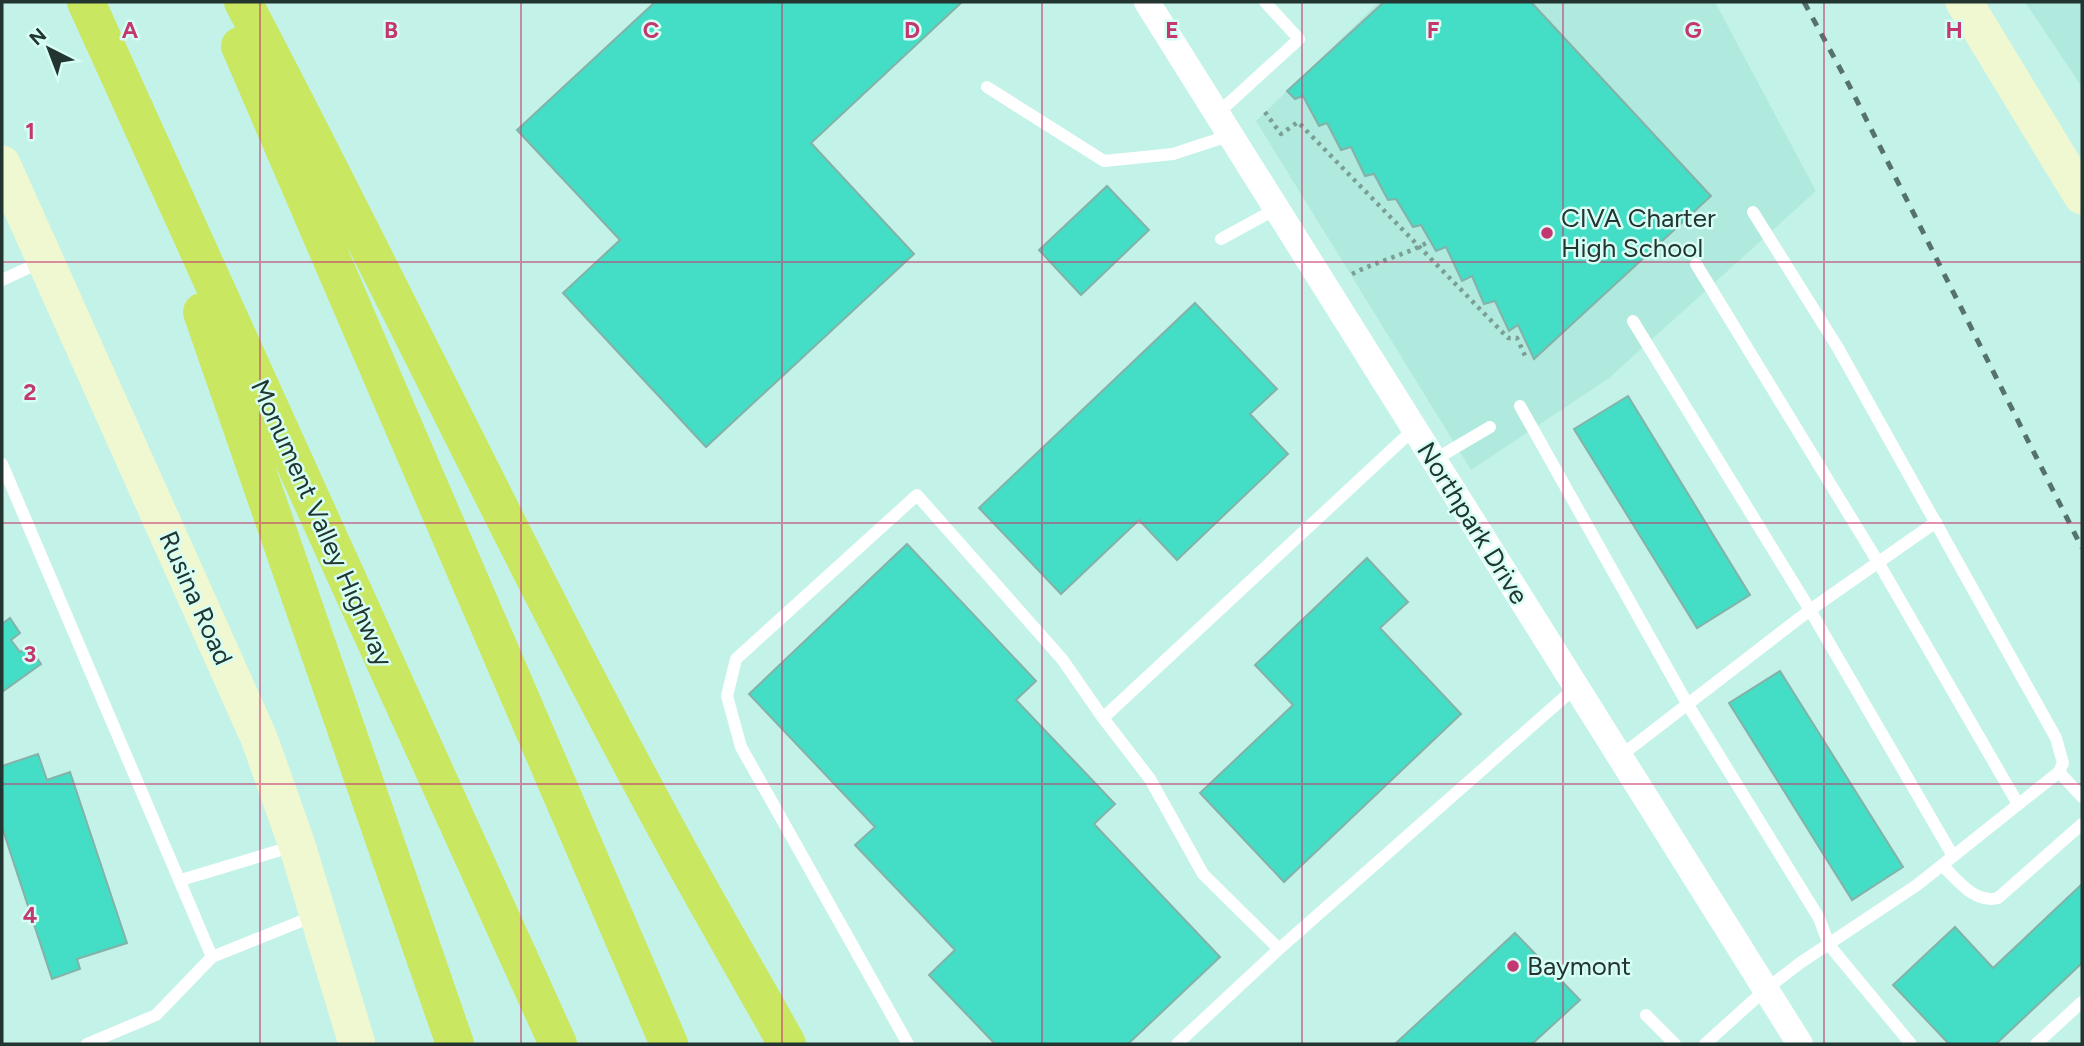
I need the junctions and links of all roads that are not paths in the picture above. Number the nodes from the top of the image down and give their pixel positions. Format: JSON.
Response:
{"nodes":[{"id":1,"x":86,"y":2,"type":"edge"},
{"id":2,"x":221,"y":2,"type":"edge"},
{"id":3,"x":243,"y":2,"type":"edge"},
{"id":4,"x":1147,"y":2,"type":"edge"},
{"id":5,"x":1265,"y":2,"type":"edge"},
{"id":6,"x":1964,"y":2,"type":"edge"},
{"id":7,"x":987,"y":87,"type":"dead end"},
{"id":8,"x":125,"y":89,"type":"junction"},
{"id":9,"x":1224,"y":125,"type":"junction"},
{"id":10,"x":2,"y":164,"type":"edge"},
{"id":11,"x":2082,"y":196,"type":"edge"},
{"id":12,"x":1276,"y":209,"type":"junction"},
{"id":13,"x":1753,"y":212,"type":"dead end"},
{"id":14,"x":1221,"y":239,"type":"dead end"},
{"id":15,"x":45,"y":260,"type":"junction"},
{"id":16,"x":1696,"y":264,"type":"dead end"},
{"id":17,"x":2,"y":280,"type":"edge"},
{"id":18,"x":1633,"y":321,"type":"dead end"},
{"id":19,"x":1520,"y":406,"type":"dead end"},
{"id":20,"x":1490,"y":426,"type":"dead end"},
{"id":21,"x":1415,"y":429,"type":"junction"},
{"id":22,"x":1434,"y":460,"type":"junction"},
{"id":23,"x":2,"y":464,"type":"edge"},
{"id":24,"x":1936,"y":522,"type":"junction"},
{"id":25,"x":1878,"y":562,"type":"junction"},
{"id":26,"x":1810,"y":610,"type":"junction"},
{"id":27,"x":1576,"y":687,"type":"junction"},
{"id":28,"x":1688,"y":705,"type":"junction"},
{"id":29,"x":1103,"y":718,"type":"junction"},
{"id":30,"x":1619,"y":757,"type":"junction"},
{"id":31,"x":2059,"y":772,"type":"junction"},
{"id":32,"x":2082,"y":797,"type":"edge"},
{"id":33,"x":2018,"y":804,"type":"junction"},
{"id":34,"x":2082,"y":824,"type":"edge"},
{"id":35,"x":297,"y":845,"type":"junction"},
{"id":36,"x":1953,"y":856,"type":"junction"},
{"id":37,"x":1942,"y":865,"type":"junction"},
{"id":38,"x":181,"y":880,"type":"junction"},
{"id":39,"x":318,"y":914,"type":"junction"},
{"id":40,"x":1829,"y":945,"type":"junction"},
{"id":41,"x":1279,"y":950,"type":"junction"},
{"id":42,"x":212,"y":957,"type":"junction"},
{"id":43,"x":1765,"y":990,"type":"junction"},
{"id":44,"x":2082,"y":1002,"type":"edge"},
{"id":45,"x":1646,"y":1015,"type":"dead end"},
{"id":46,"x":87,"y":1044,"type":"edge"},
{"id":47,"x":357,"y":1044,"type":"edge"},
{"id":48,"x":455,"y":1044,"type":"edge"},
{"id":49,"x":558,"y":1044,"type":"edge"},
{"id":50,"x":669,"y":1044,"type":"edge"},
{"id":51,"x":787,"y":1044,"type":"edge"},
{"id":52,"x":908,"y":1044,"type":"edge"},
{"id":53,"x":1177,"y":1044,"type":"edge"},
{"id":54,"x":1675,"y":1044,"type":"edge"},
{"id":55,"x":1705,"y":1044,"type":"edge"},
{"id":56,"x":1800,"y":1044,"type":"edge"},
{"id":57,"x":1911,"y":1044,"type":"edge"},
{"id":58,"x":2036,"y":1044,"type":"edge"}],
"edges":[{"from":1,"to":8,"type":"highway","name":"Monument Valley Highway"},
{"from":2,"to":50,"type":"highway"},
{"from":3,"to":51,"type":"highway"},
{"from":4,"to":9,"type":"street","name":"Northpark Drive"},
{"from":5,"to":9,"type":"lane"},
{"from":6,"to":11,"type":"street"},
{"from":7,"to":9,"type":"lane"},
{"from":8,"to":48,"type":"highway"},
{"from":8,"to":49,"type":"highway","name":"Monument Valley Highway"},
{"from":9,"to":12,"type":"street","name":"Northpark Drive"},
{"from":10,"to":15,"type":"street","name":"Rusina Road"},
{"from":12,"to":14,"type":"lane"},
{"from":12,"to":21,"type":"street","name":"Northpark Drive"},
{"from":13,"to":24,"type":"lane"},
{"from":15,"to":17,"type":"lane"},
{"from":15,"to":35,"type":"street","name":"Rusina Road"},
{"from":16,"to":25,"type":"lane"},
{"from":18,"to":26,"type":"lane"},
{"from":19,"to":28,"type":"lane"},
{"from":20,"to":22,"type":"lane"},
{"from":21,"to":22,"type":"street","name":"Northpark Drive"},
{"from":21,"to":29,"type":"lane"},
{"from":22,"to":27,"type":"street","name":"Northpark Drive"},
{"from":23,"to":38,"type":"lane"},
{"from":24,"to":25,"type":"lane"},
{"from":24,"to":31,"type":"lane"},
{"from":25,"to":26,"type":"lane"},
{"from":25,"to":33,"type":"lane"},
{"from":26,"to":28,"type":"lane"},
{"from":26,"to":36,"type":"lane"},
{"from":27,"to":30,"type":"street","name":"Northpark Drive"},
{"from":27,"to":41,"type":"lane"},
{"from":28,"to":30,"type":"lane"},
{"from":28,"to":40,"type":"lane"},
{"from":29,"to":41,"type":"lane"},
{"from":29,"to":52,"type":"lane"},
{"from":30,"to":43,"type":"street","name":"Northpark Drive"},
{"from":31,"to":32,"type":"lane"},
{"from":31,"to":33,"type":"lane"},
{"from":33,"to":36,"type":"lane"},
{"from":34,"to":37,"type":"lane"},
{"from":35,"to":38,"type":"lane"},
{"from":35,"to":39,"type":"street","name":"Rusina Road"},
{"from":36,"to":37,"type":"lane"},
{"from":37,"to":40,"type":"lane"},
{"from":38,"to":42,"type":"lane"},
{"from":39,"to":42,"type":"lane"},
{"from":39,"to":47,"type":"street","name":"Rusina Road"},
{"from":40,"to":43,"type":"lane"},
{"from":40,"to":57,"type":"lane"},
{"from":41,"to":53,"type":"lane"},
{"from":42,"to":46,"type":"lane"},
{"from":43,"to":55,"type":"lane"},
{"from":43,"to":56,"type":"street","name":"Northpark Drive"},
{"from":44,"to":58,"type":"lane"},
{"from":45,"to":54,"type":"lane"}]}
